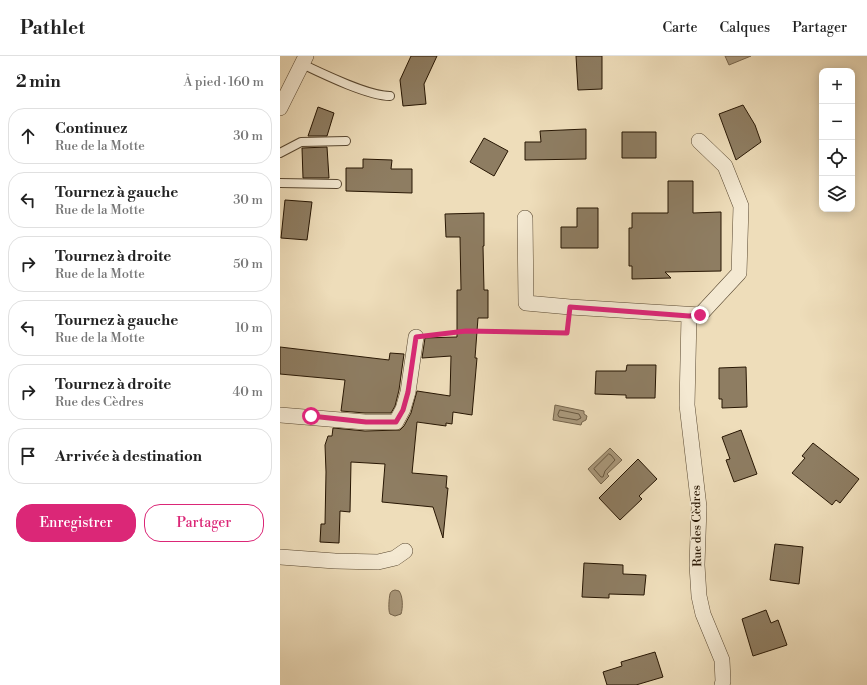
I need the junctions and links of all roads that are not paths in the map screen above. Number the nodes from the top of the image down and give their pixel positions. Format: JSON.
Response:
{"nodes":[{"id":1,"x":304,"y":60,"type":"edge"},
{"id":2,"x":390,"y":96,"type":"dead end"},
{"id":3,"x":281,"y":102,"type":"edge"},
{"id":4,"x":346,"y":141,"type":"dead end"},
{"id":5,"x":699,"y":141,"type":"dead end"},
{"id":6,"x":280,"y":153,"type":"edge"},
{"id":7,"x":280,"y":183,"type":"edge"},
{"id":8,"x":337,"y":184,"type":"dead end"},
{"id":9,"x":525,"y":218,"type":"dead end"},
{"id":10,"x":689,"y":316,"type":"junction"},
{"id":11,"x":416,"y":337,"type":"road end"},
{"id":12,"x":280,"y":415,"type":"edge"},
{"id":13,"x":405,"y":551,"type":"dead end"},
{"id":14,"x":280,"y":557,"type":"edge"},
{"id":15,"x":722,"y":685,"type":"edge"}],
"edges":[{"from":1,"to":2,"type":"lane"},
{"from":1,"to":3,"type":"street"},
{"from":4,"to":6,"type":"lane"},
{"from":5,"to":10,"type":"street"},
{"from":7,"to":8,"type":"lane"},
{"from":9,"to":10,"type":"street"},
{"from":10,"to":15,"type":"street","name":"Rue des Cèdres"},
{"from":11,"to":12,"type":"street"},
{"from":13,"to":14,"type":"street"}]}
